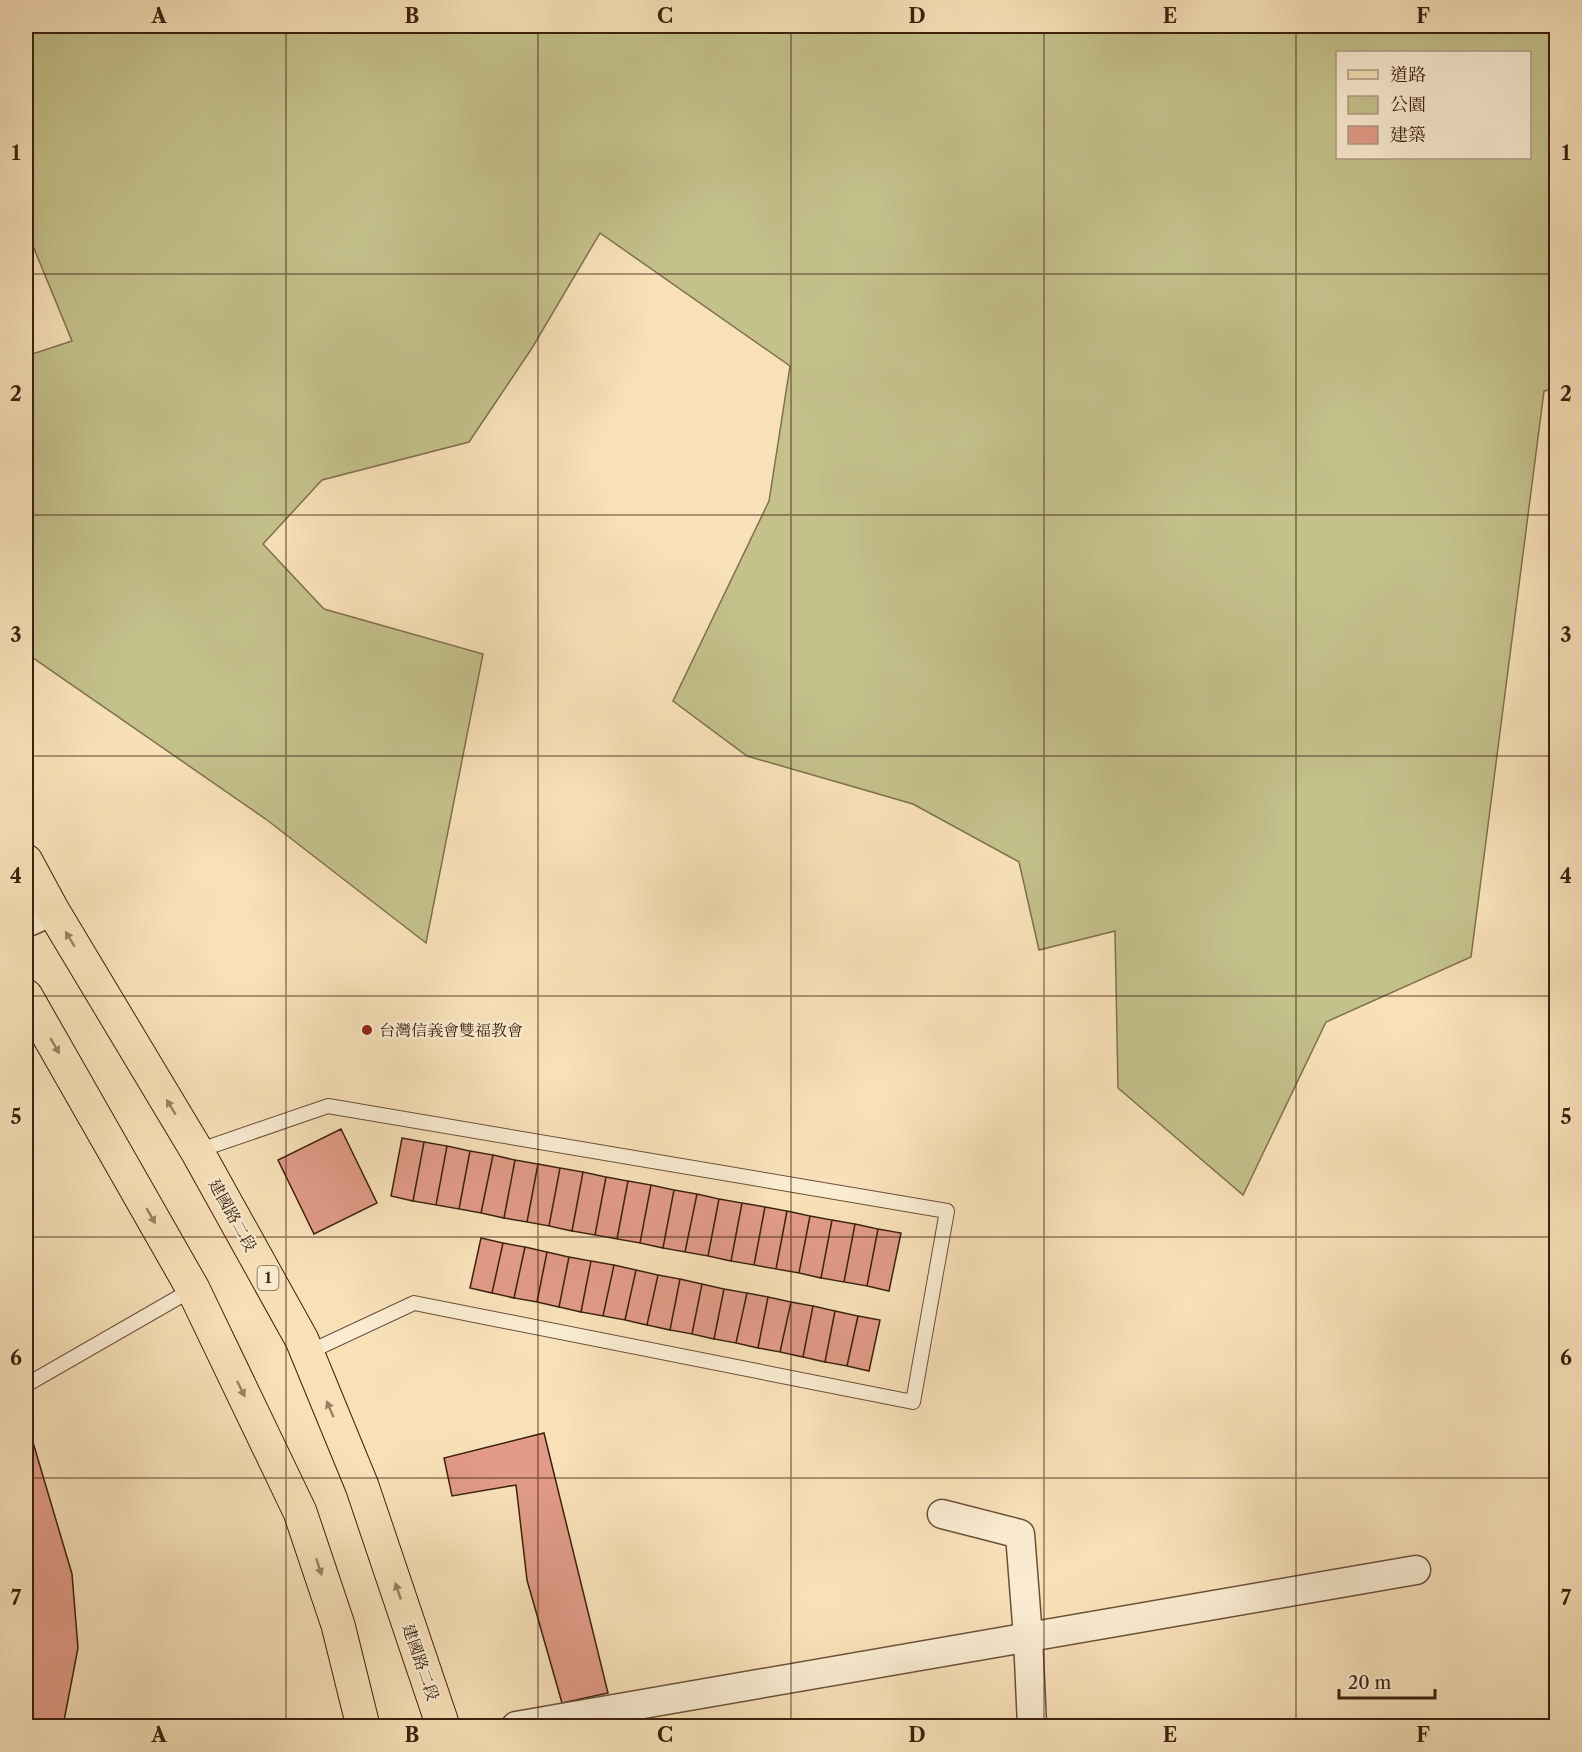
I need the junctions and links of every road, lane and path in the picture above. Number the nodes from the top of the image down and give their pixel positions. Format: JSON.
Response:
{"nodes":[{"id":1,"x":26,"y":861,"type":"edge"},
{"id":2,"x":39,"y":917,"type":"edge"},
{"id":3,"x":26,"y":996,"type":"edge"},
{"id":4,"x":197,"y":1150,"type":"junction"},
{"id":5,"x":193,"y":1288,"type":"junction"},
{"id":6,"x":307,"y":1353,"type":"junction"},
{"id":7,"x":26,"y":1385,"type":"edge"},
{"id":8,"x":942,"y":1514,"type":"dead end"},
{"id":9,"x":1416,"y":1570,"type":"dead end"},
{"id":10,"x":1028,"y":1638,"type":"junction"},
{"id":11,"x":363,"y":1726,"type":"edge"},
{"id":12,"x":443,"y":1726,"type":"edge"},
{"id":13,"x":516,"y":1726,"type":"edge"},
{"id":14,"x":1032,"y":1726,"type":"edge"}],
"edges":[{"from":1,"to":2,"type":"main road","name":"建國路二段","number":"1"},
{"from":4,"to":2,"type":"main road","name":"建國路二段","number":"1","one_way":true},
{"from":3,"to":5,"type":"main road","one_way":true},
{"from":4,"to":6,"type":"main road","name":"建國路二段","number":"1"},
{"from":4,"to":6,"type":"lane"},
{"from":5,"to":7,"type":"lane"},
{"from":5,"to":11,"type":"main road","one_way":true},
{"from":12,"to":6,"type":"main road","name":"建國路二段","number":"1","one_way":true},
{"from":8,"to":10,"type":"street"},
{"from":9,"to":10,"type":"street"},
{"from":10,"to":13,"type":"street"},
{"from":10,"to":14,"type":"street"}]}
